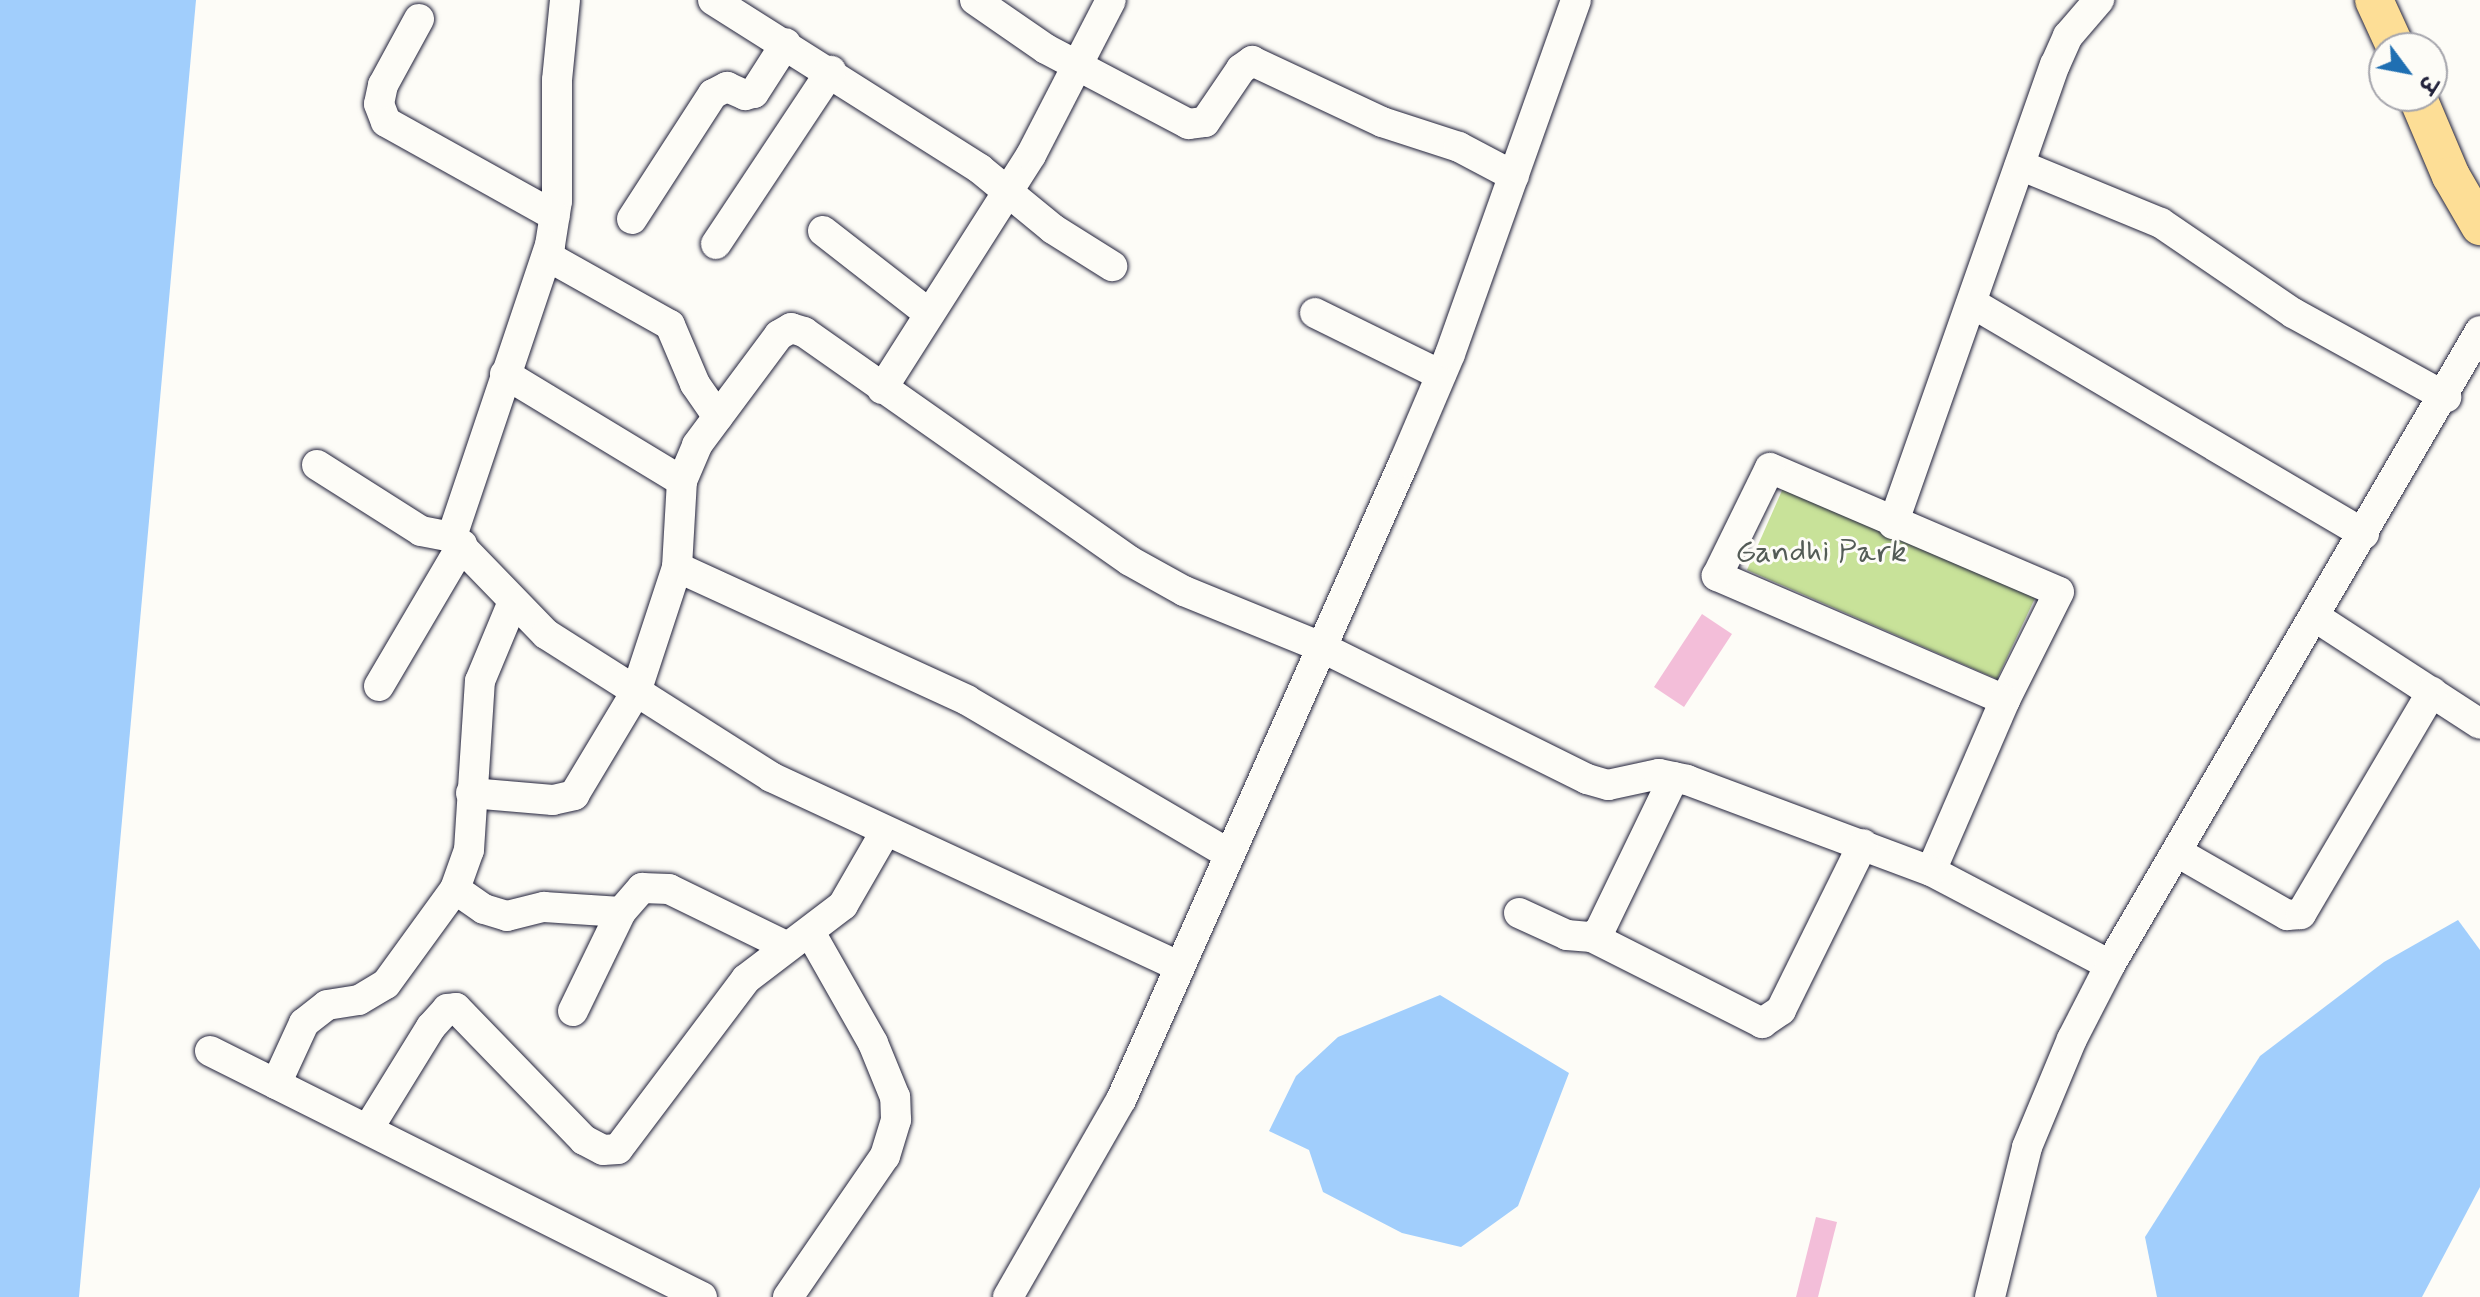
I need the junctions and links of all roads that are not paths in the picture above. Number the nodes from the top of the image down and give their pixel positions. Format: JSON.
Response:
{"nodes":[{"id":1,"x":565,"y":0,"type":"edge"},
{"id":2,"x":713,"y":0,"type":"edge"},
{"id":3,"x":975,"y":0,"type":"edge"},
{"id":4,"x":1111,"y":0,"type":"edge"},
{"id":5,"x":1576,"y":0,"type":"edge"},
{"id":6,"x":2099,"y":0,"type":"edge"},
{"id":7,"x":2374,"y":0,"type":"edge"},
{"id":8,"x":419,"y":19,"type":"dead end"},
{"id":9,"x":2389,"y":32,"type":"edge"},
{"id":10,"x":786,"y":43,"type":"junction"},
{"id":11,"x":1079,"y":67,"type":"junction"},
{"id":12,"x":831,"y":71,"type":"junction"},
{"id":13,"x":2424,"y":112,"type":"edge"},
{"id":14,"x":2020,"y":165,"type":"junction"},
{"id":15,"x":1514,"y":176,"type":"junction"},
{"id":16,"x":1011,"y":190,"type":"junction"},
{"id":17,"x":555,"y":216,"type":"junction"},
{"id":18,"x":632,"y":219,"type":"dead end"},
{"id":19,"x":2480,"y":226,"type":"edge"},
{"id":20,"x":823,"y":231,"type":"dead end"},
{"id":21,"x":716,"y":244,"type":"dead end"},
{"id":22,"x":547,"y":256,"type":"junction"},
{"id":23,"x":1112,"y":266,"type":"dead end"},
{"id":24,"x":1972,"y":303,"type":"junction"},
{"id":25,"x":927,"y":312,"type":"junction"},
{"id":26,"x":1315,"y":313,"type":"dead end"},
{"id":27,"x":2480,"y":331,"type":"edge"},
{"id":28,"x":505,"y":374,"type":"junction"},
{"id":29,"x":1441,"y":375,"type":"junction"},
{"id":30,"x":882,"y":389,"type":"junction"},
{"id":31,"x":2446,"y":397,"type":"junction"},
{"id":32,"x":718,"y":417,"type":"junction"},
{"id":33,"x":317,"y":465,"type":"dead end"},
{"id":34,"x":682,"y":481,"type":"junction"},
{"id":35,"x":1893,"y":524,"type":"junction"},
{"id":36,"x":2364,"y":534,"type":"junction"},
{"id":37,"x":457,"y":541,"type":"junction"},
{"id":38,"x":677,"y":567,"type":"junction"},
{"id":39,"x":512,"y":604,"type":"junction"},
{"id":40,"x":2317,"y":618,"type":"junction"},
{"id":41,"x":1321,"y":647,"type":"junction"},
{"id":42,"x":379,"y":686,"type":"dead end"},
{"id":43,"x":636,"y":692,"type":"junction"},
{"id":44,"x":2432,"y":692,"type":"junction"},
{"id":45,"x":2005,"y":700,"type":"junction"},
{"id":46,"x":2480,"y":724,"type":"edge"},
{"id":47,"x":1674,"y":777,"type":"junction"},
{"id":48,"x":471,"y":793,"type":"junction"},
{"id":49,"x":884,"y":834,"type":"junction"},
{"id":50,"x":1863,"y":844,"type":"junction"},
{"id":51,"x":2177,"y":852,"type":"junction"},
{"id":52,"x":1229,"y":854,"type":"junction"},
{"id":53,"x":1931,"y":871,"type":"junction"},
{"id":54,"x":455,"y":889,"type":"junction"},
{"id":55,"x":621,"y":912,"type":"junction"},
{"id":56,"x":1519,"y":913,"type":"dead end"},
{"id":57,"x":1592,"y":937,"type":"junction"},
{"id":58,"x":798,"y":939,"type":"junction"},
{"id":59,"x":2110,"y":965,"type":"junction"},
{"id":60,"x":1179,"y":966,"type":"junction"},
{"id":61,"x":573,"y":1011,"type":"dead end"},
{"id":62,"x":210,"y":1051,"type":"dead end"},
{"id":63,"x":276,"y":1084,"type":"junction"},
{"id":64,"x":368,"y":1129,"type":"junction"},
{"id":65,"x":702,"y":1297,"type":"edge"},
{"id":66,"x":788,"y":1297,"type":"edge"},
{"id":67,"x":1008,"y":1297,"type":"edge"},
{"id":68,"x":1990,"y":1297,"type":"edge"}],
"edges":[{"from":1,"to":17,"type":"street"},
{"from":2,"to":10,"type":"street"},
{"from":3,"to":11,"type":"street"},
{"from":4,"to":11,"type":"street"},
{"from":5,"to":15,"type":"street"},
{"from":6,"to":14,"type":"street"},
{"from":7,"to":9,"type":"main road"},
{"from":8,"to":17,"type":"street"},
{"from":10,"to":12,"type":"street"},
{"from":10,"to":18,"type":"street"},
{"from":11,"to":15,"type":"street"},
{"from":11,"to":16,"type":"street"},
{"from":12,"to":16,"type":"street"},
{"from":12,"to":21,"type":"street"},
{"from":13,"to":19,"type":"main road"},
{"from":14,"to":24,"type":"street"},
{"from":14,"to":31,"type":"street"},
{"from":15,"to":29,"type":"street"},
{"from":16,"to":23,"type":"street"},
{"from":16,"to":25,"type":"street"},
{"from":17,"to":22,"type":"street"},
{"from":20,"to":25,"type":"street"},
{"from":22,"to":28,"type":"street"},
{"from":22,"to":32,"type":"street"},
{"from":24,"to":35,"type":"street"},
{"from":24,"to":36,"type":"street"},
{"from":25,"to":30,"type":"street"},
{"from":26,"to":29,"type":"street"},
{"from":27,"to":31,"type":"street"},
{"from":28,"to":34,"type":"street"},
{"from":28,"to":37,"type":"street"},
{"from":29,"to":41,"type":"street"},
{"from":30,"to":32,"type":"street"},
{"from":30,"to":41,"type":"street"},
{"from":31,"to":36,"type":"street"},
{"from":32,"to":34,"type":"street"},
{"from":33,"to":37,"type":"street"},
{"from":34,"to":38,"type":"street"},
{"from":35,"to":45,"type":"street"},
{"from":35,"to":45,"type":"street"},
{"from":36,"to":40,"type":"street"},
{"from":37,"to":39,"type":"street"},
{"from":37,"to":42,"type":"street"},
{"from":38,"to":43,"type":"street"},
{"from":38,"to":52,"type":"street"},
{"from":39,"to":43,"type":"street"},
{"from":39,"to":48,"type":"street"},
{"from":40,"to":44,"type":"street"},
{"from":40,"to":51,"type":"street"},
{"from":41,"to":47,"type":"street"},
{"from":41,"to":52,"type":"street"},
{"from":43,"to":48,"type":"street"},
{"from":43,"to":49,"type":"street"},
{"from":44,"to":46,"type":"street"},
{"from":44,"to":51,"type":"street"},
{"from":45,"to":53,"type":"street"},
{"from":47,"to":50,"type":"street"},
{"from":47,"to":57,"type":"street"},
{"from":48,"to":54,"type":"street"},
{"from":49,"to":58,"type":"street"},
{"from":49,"to":60,"type":"street"},
{"from":50,"to":53,"type":"street"},
{"from":50,"to":57,"type":"street"},
{"from":51,"to":59,"type":"street"},
{"from":52,"to":60,"type":"street"},
{"from":53,"to":59,"type":"street"},
{"from":54,"to":55,"type":"street"},
{"from":54,"to":63,"type":"street"},
{"from":55,"to":58,"type":"street"},
{"from":55,"to":61,"type":"street"},
{"from":56,"to":57,"type":"street"},
{"from":58,"to":64,"type":"street"},
{"from":58,"to":66,"type":"street"},
{"from":59,"to":68,"type":"street"},
{"from":60,"to":67,"type":"street"},
{"from":62,"to":63,"type":"street"},
{"from":63,"to":64,"type":"street"},
{"from":64,"to":65,"type":"street"}]}
